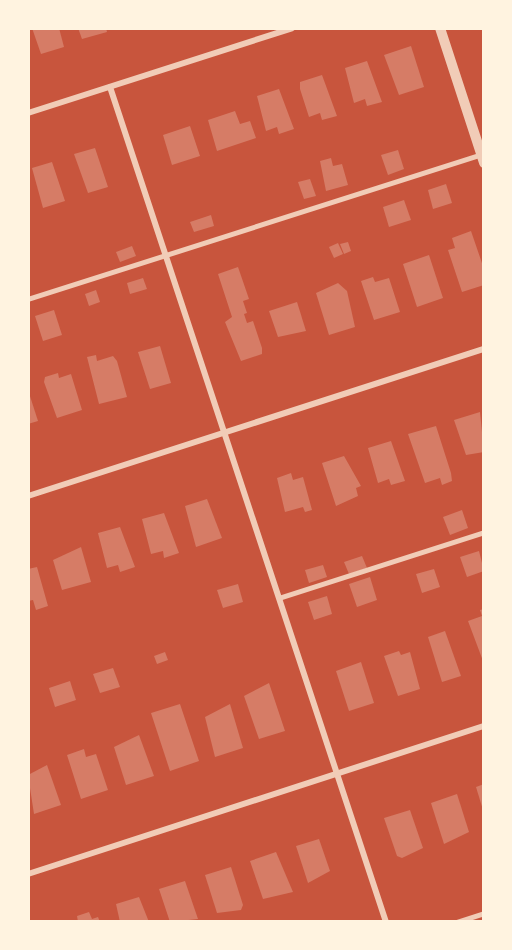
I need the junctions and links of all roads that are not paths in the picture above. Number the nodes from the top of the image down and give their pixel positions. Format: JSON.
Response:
{"nodes":[{"id":1,"x":292,"y":28,"type":"edge"},
{"id":2,"x":440,"y":28,"type":"edge"},
{"id":3,"x":110,"y":87,"type":"junction"},
{"id":4,"x":28,"y":113,"type":"edge"},
{"id":5,"x":482,"y":157,"type":"edge"},
{"id":6,"x":165,"y":255,"type":"junction"},
{"id":7,"x":28,"y":299,"type":"edge"},
{"id":8,"x":483,"y":349,"type":"edge"},
{"id":9,"x":224,"y":432,"type":"junction"},
{"id":10,"x":28,"y":496,"type":"edge"},
{"id":11,"x":483,"y":532,"type":"edge"},
{"id":12,"x":279,"y":598,"type":"junction"},
{"id":13,"x":483,"y":726,"type":"edge"},
{"id":14,"x":337,"y":774,"type":"junction"},
{"id":15,"x":28,"y":874,"type":"edge"},
{"id":16,"x":483,"y":913,"type":"edge"},
{"id":17,"x":386,"y":921,"type":"edge"},
{"id":18,"x":457,"y":921,"type":"edge"}],
"edges":[{"from":1,"to":3,"type":"street"},
{"from":2,"to":5,"type":"street"},
{"from":3,"to":4,"type":"street"},
{"from":3,"to":6,"type":"street"},
{"from":5,"to":6,"type":"lane"},
{"from":6,"to":7,"type":"lane"},
{"from":6,"to":9,"type":"street"},
{"from":8,"to":9,"type":"street"},
{"from":9,"to":10,"type":"street"},
{"from":9,"to":12,"type":"street"},
{"from":11,"to":12,"type":"lane"},
{"from":12,"to":14,"type":"street"},
{"from":13,"to":14,"type":"street"},
{"from":14,"to":15,"type":"street"},
{"from":14,"to":17,"type":"street"},
{"from":16,"to":18,"type":"lane"}]}
